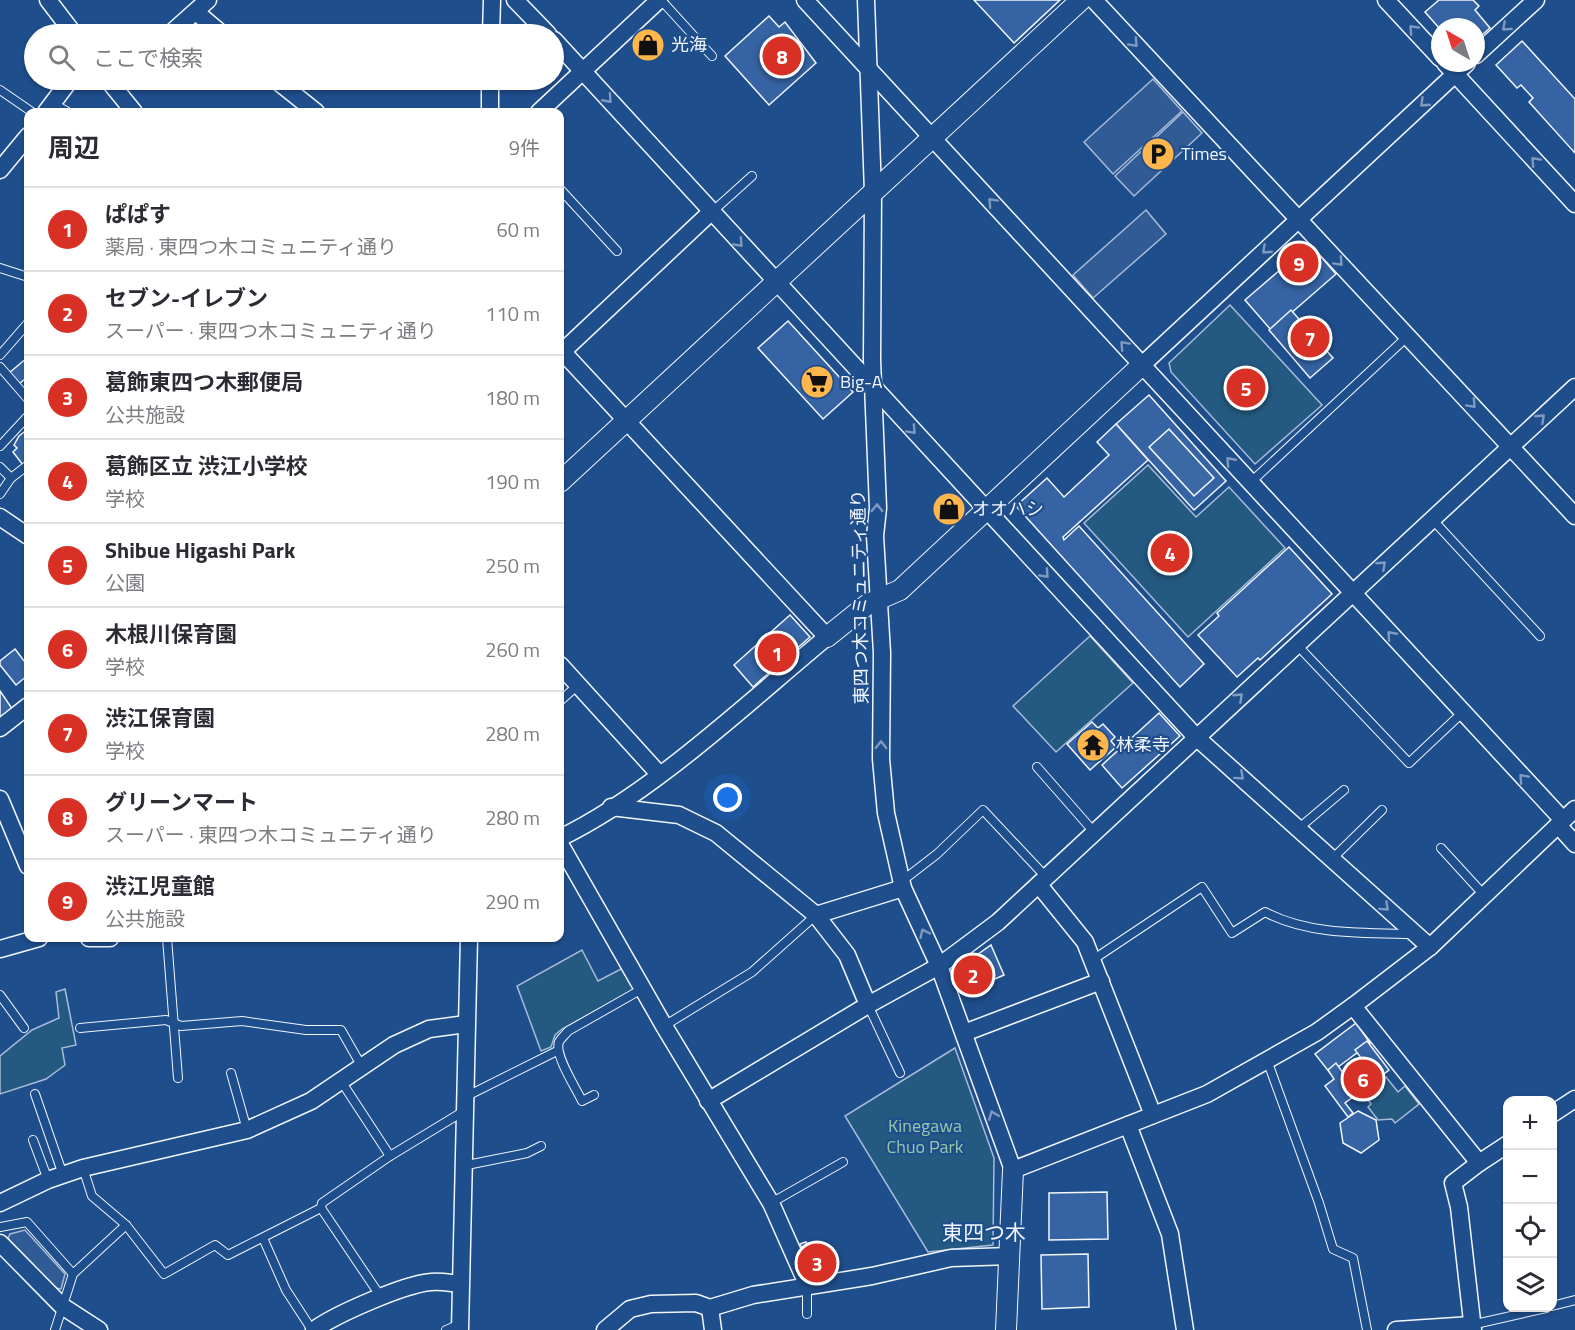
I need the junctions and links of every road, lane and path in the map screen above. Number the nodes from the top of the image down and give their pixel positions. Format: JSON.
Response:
{"nodes":[{"id":1,"x":48,"y":0,"type":"edge"},
{"id":2,"x":208,"y":0,"type":"edge"},
{"id":3,"x":492,"y":0,"type":"edge"},
{"id":4,"x":515,"y":0,"type":"edge"},
{"id":5,"x":660,"y":0,"type":"edge"},
{"id":6,"x":805,"y":0,"type":"edge"},
{"id":7,"x":866,"y":0,"type":"edge"},
{"id":8,"x":1081,"y":0,"type":"edge"},
{"id":9,"x":1094,"y":0,"type":"edge"},
{"id":10,"x":1386,"y":0,"type":"edge"},
{"id":11,"x":1536,"y":0,"type":"edge"},
{"id":12,"x":196,"y":12,"type":"junction"},
{"id":13,"x":66,"y":24,"type":"edge"},
{"id":14,"x":182,"y":24,"type":"edge"},
{"id":15,"x":210,"y":24,"type":"edge"},
{"id":16,"x":491,"y":24,"type":"edge"},
{"id":17,"x":538,"y":24,"type":"edge"},
{"id":18,"x":1485,"y":47,"type":"edge"},
{"id":19,"x":1431,"y":48,"type":"edge"},
{"id":20,"x":564,"y":51,"type":"edge"},
{"id":21,"x":712,"y":56,"type":"dead end"},
{"id":22,"x":870,"y":70,"type":"junction"},
{"id":23,"x":583,"y":71,"type":"junction"},
{"id":24,"x":1451,"y":72,"type":"edge"},
{"id":25,"x":1460,"y":72,"type":"edge"},
{"id":26,"x":564,"y":89,"type":"edge"},
{"id":27,"x":0,"y":90,"type":"edge"},
{"id":28,"x":62,"y":90,"type":"edge"},
{"id":29,"x":116,"y":90,"type":"edge"},
{"id":30,"x":288,"y":90,"type":"edge"},
{"id":31,"x":490,"y":90,"type":"edge"},
{"id":32,"x":563,"y":90,"type":"edge"},
{"id":33,"x":26,"y":108,"type":"edge"},
{"id":34,"x":49,"y":108,"type":"edge"},
{"id":35,"x":131,"y":108,"type":"edge"},
{"id":36,"x":311,"y":108,"type":"edge"},
{"id":37,"x":490,"y":108,"type":"edge"},
{"id":38,"x":543,"y":108,"type":"edge"},
{"id":39,"x":932,"y":138,"type":"junction"},
{"id":40,"x":24,"y":145,"type":"edge"},
{"id":41,"x":0,"y":169,"type":"edge"},
{"id":42,"x":752,"y":176,"type":"dead end"},
{"id":43,"x":873,"y":192,"type":"junction"},
{"id":44,"x":564,"y":193,"type":"edge"},
{"id":45,"x":1575,"y":204,"type":"edge"},
{"id":46,"x":711,"y":212,"type":"junction"},
{"id":47,"x":1299,"y":219,"type":"junction"},
{"id":48,"x":616,"y":251,"type":"dead end"},
{"id":49,"x":0,"y":268,"type":"edge"},
{"id":50,"x":24,"y":276,"type":"edge"},
{"id":51,"x":775,"y":282,"type":"junction"},
{"id":52,"x":24,"y":328,"type":"edge"},
{"id":53,"x":1408,"y":336,"type":"junction"},
{"id":54,"x":564,"y":347,"type":"edge"},
{"id":55,"x":564,"y":353,"type":"edge"},
{"id":56,"x":0,"y":355,"type":"edge"},
{"id":57,"x":1142,"y":365,"type":"junction"},
{"id":58,"x":0,"y":366,"type":"edge"},
{"id":59,"x":873,"y":387,"type":"junction"},
{"id":60,"x":1575,"y":387,"type":"edge"},
{"id":61,"x":24,"y":394,"type":"edge"},
{"id":62,"x":24,"y":420,"type":"edge"},
{"id":63,"x":627,"y":421,"type":"junction"},
{"id":64,"x":0,"y":446,"type":"edge"},
{"id":65,"x":1511,"y":447,"type":"junction"},
{"id":66,"x":0,"y":467,"type":"edge"},
{"id":67,"x":24,"y":468,"type":"edge"},
{"id":68,"x":564,"y":473,"type":"edge"},
{"id":69,"x":11,"y":478,"type":"junction"},
{"id":70,"x":1250,"y":483,"type":"junction"},
{"id":71,"x":0,"y":494,"type":"edge"},
{"id":72,"x":987,"y":511,"type":"junction"},
{"id":73,"x":1575,"y":516,"type":"edge"},
{"id":74,"x":0,"y":517,"type":"edge"},
{"id":75,"x":1432,"y":519,"type":"junction"},
{"id":76,"x":24,"y":533,"type":"edge"},
{"id":77,"x":1353,"y":593,"type":"junction"},
{"id":78,"x":879,"y":599,"type":"junction"},
{"id":79,"x":1540,"y":636,"type":"dead end"},
{"id":80,"x":827,"y":637,"type":"junction"},
{"id":81,"x":1296,"y":645,"type":"junction"},
{"id":82,"x":564,"y":669,"type":"edge"},
{"id":83,"x":578,"y":685,"type":"junction"},
{"id":84,"x":564,"y":697,"type":"edge"},
{"id":85,"x":24,"y":710,"type":"edge"},
{"id":86,"x":1462,"y":713,"type":"junction"},
{"id":87,"x":0,"y":728,"type":"edge"},
{"id":88,"x":1196,"y":737,"type":"junction"},
{"id":89,"x":1037,"y":767,"type":"dead end"},
{"id":90,"x":659,"y":774,"type":"junction"},
{"id":91,"x":1344,"y":790,"type":"dead end"},
{"id":92,"x":0,"y":799,"type":"edge"},
{"id":93,"x":611,"y":807,"type":"junction"},
{"id":94,"x":1383,"y":810,"type":"dead end"},
{"id":95,"x":1566,"y":818,"type":"edge"},
{"id":96,"x":1299,"y":828,"type":"junction"},
{"id":97,"x":1094,"y":832,"type":"junction"},
{"id":98,"x":564,"y":836,"type":"edge"},
{"id":99,"x":1575,"y":844,"type":"edge"},
{"id":100,"x":1441,"y":848,"type":"dead end"},
{"id":101,"x":564,"y":851,"type":"edge"},
{"id":102,"x":24,"y":856,"type":"edge"},
{"id":103,"x":1332,"y":859,"type":"junction"},
{"id":104,"x":1042,"y":881,"type":"junction"},
{"id":105,"x":902,"y":885,"type":"junction"},
{"id":106,"x":1485,"y":895,"type":"junction"},
{"id":107,"x":816,"y":915,"type":"junction"},
{"id":108,"x":1415,"y":934,"type":"junction"},
{"id":109,"x":25,"y":942,"type":"edge"},
{"id":110,"x":167,"y":942,"type":"edge"},
{"id":111,"x":469,"y":942,"type":"edge"},
{"id":112,"x":1430,"y":947,"type":"junction"},
{"id":113,"x":0,"y":949,"type":"edge"},
{"id":114,"x":1094,"y":959,"type":"junction"},
{"id":115,"x":939,"y":966,"type":"junction"},
{"id":116,"x":1101,"y":981,"type":"junction"},
{"id":117,"x":642,"y":989,"type":"junction"},
{"id":118,"x":0,"y":995,"type":"edge"},
{"id":119,"x":868,"y":1005,"type":"junction"},
{"id":120,"x":1353,"y":1006,"type":"junction"},
{"id":121,"x":173,"y":1022,"type":"junction"},
{"id":122,"x":466,"y":1024,"type":"junction"},
{"id":123,"x":664,"y":1026,"type":"junction"},
{"id":124,"x":24,"y":1028,"type":"dead end"},
{"id":125,"x":80,"y":1028,"type":"dead end"},
{"id":126,"x":964,"y":1033,"type":"junction"},
{"id":127,"x":557,"y":1051,"type":"junction"},
{"id":128,"x":1267,"y":1060,"type":"junction"},
{"id":129,"x":361,"y":1065,"type":"junction"},
{"id":130,"x":900,"y":1072,"type":"dead end"},
{"id":131,"x":231,"y":1073,"type":"dead end"},
{"id":132,"x":178,"y":1078,"type":"dead end"},
{"id":133,"x":340,"y":1080,"type":"junction"},
{"id":134,"x":35,"y":1094,"type":"dead end"},
{"id":135,"x":594,"y":1095,"type":"dead end"},
{"id":136,"x":1575,"y":1099,"type":"edge"},
{"id":137,"x":708,"y":1101,"type":"junction"},
{"id":138,"x":464,"y":1104,"type":"junction"},
{"id":139,"x":1557,"y":1111,"type":"edge"},
{"id":140,"x":1153,"y":1115,"type":"junction"},
{"id":141,"x":1128,"y":1125,"type":"junction"},
{"id":142,"x":247,"y":1130,"type":"junction"},
{"id":143,"x":33,"y":1140,"type":"dead end"},
{"id":144,"x":541,"y":1146,"type":"dead end"},
{"id":145,"x":1503,"y":1147,"type":"edge"},
{"id":146,"x":390,"y":1156,"type":"junction"},
{"id":147,"x":843,"y":1162,"type":"dead end"},
{"id":148,"x":1479,"y":1164,"type":"junction"},
{"id":149,"x":462,"y":1166,"type":"junction"},
{"id":150,"x":83,"y":1168,"type":"junction"},
{"id":151,"x":1013,"y":1170,"type":"junction"},
{"id":152,"x":55,"y":1178,"type":"junction"},
{"id":153,"x":0,"y":1203,"type":"edge"},
{"id":154,"x":771,"y":1203,"type":"junction"},
{"id":155,"x":321,"y":1208,"type":"junction"},
{"id":156,"x":126,"y":1226,"type":"junction"},
{"id":157,"x":0,"y":1227,"type":"edge"},
{"id":158,"x":262,"y":1238,"type":"junction"},
{"id":159,"x":0,"y":1243,"type":"edge"},
{"id":160,"x":1010,"y":1256,"type":"junction"},
{"id":161,"x":73,"y":1274,"type":"junction"},
{"id":162,"x":459,"y":1284,"type":"junction"},
{"id":163,"x":807,"y":1284,"type":"junction"},
{"id":164,"x":382,"y":1298,"type":"junction"},
{"id":165,"x":1575,"y":1300,"type":"edge"},
{"id":166,"x":1557,"y":1305,"type":"edge"},
{"id":167,"x":62,"y":1306,"type":"junction"},
{"id":168,"x":710,"y":1308,"type":"junction"},
{"id":169,"x":1530,"y":1312,"type":"edge"},
{"id":170,"x":807,"y":1314,"type":"dead end"},
{"id":171,"x":459,"y":1327,"type":"edge"},
{"id":172,"x":1472,"y":1327,"type":"edge"},
{"id":173,"x":55,"y":1330,"type":"edge"},
{"id":174,"x":99,"y":1330,"type":"edge"},
{"id":175,"x":313,"y":1330,"type":"edge"},
{"id":176,"x":605,"y":1330,"type":"edge"},
{"id":177,"x":713,"y":1330,"type":"edge"},
{"id":178,"x":1006,"y":1330,"type":"edge"},
{"id":179,"x":1185,"y":1330,"type":"edge"},
{"id":180,"x":1367,"y":1330,"type":"edge"},
{"id":181,"x":1396,"y":1330,"type":"edge"}],
"edges":[{"from":1,"to":13,"type":"street"},
{"from":2,"to":12,"type":"street"},
{"from":3,"to":16,"type":"street"},
{"from":4,"to":17,"type":"street"},
{"from":5,"to":21,"type":"lane"},
{"from":5,"to":23,"type":"street"},
{"from":6,"to":22,"type":"street"},
{"from":7,"to":22,"type":"street","name":"東四つ木コミュニティ通り"},
{"from":8,"to":39,"type":"street"},
{"from":9,"to":47,"type":"street","one_way":true},
{"from":19,"to":10,"type":"street","one_way":true},
{"from":11,"to":18,"type":"street","one_way":true},
{"from":12,"to":14,"type":"street"},
{"from":12,"to":15,"type":"street"},
{"from":20,"to":23,"type":"street"},
{"from":22,"to":39,"type":"street"},
{"from":22,"to":43,"type":"street","name":"東四つ木コミュニティ通り"},
{"from":23,"to":26,"type":"street"},
{"from":23,"to":46,"type":"street","one_way":true},
{"from":24,"to":47,"type":"street","one_way":true},
{"from":45,"to":25,"type":"street","one_way":true},
{"from":27,"to":33,"type":"lane"},
{"from":28,"to":34,"type":"street"},
{"from":29,"to":35,"type":"street"},
{"from":30,"to":36,"type":"street"},
{"from":31,"to":37,"type":"street"},
{"from":32,"to":38,"type":"street"},
{"from":39,"to":43,"type":"street"},
{"from":57,"to":39,"type":"street","one_way":true},
{"from":40,"to":41,"type":"street"},
{"from":42,"to":46,"type":"lane"},
{"from":43,"to":51,"type":"street"},
{"from":43,"to":59,"type":"street","name":"東四つ木コミュニティ通り"},
{"from":44,"to":48,"type":"lane"},
{"from":46,"to":51,"type":"street","one_way":true},
{"from":46,"to":54,"type":"street"},
{"from":47,"to":53,"type":"street","one_way":true},
{"from":47,"to":57,"type":"street","one_way":true},
{"from":49,"to":50,"type":"lane"},
{"from":51,"to":59,"type":"street"},
{"from":51,"to":63,"type":"street"},
{"from":52,"to":56,"type":"lane"},
{"from":53,"to":65,"type":"street","one_way":true},
{"from":53,"to":70,"type":"lane"},
{"from":55,"to":63,"type":"street"},
{"from":70,"to":57,"type":"street","one_way":true},
{"from":57,"to":72,"type":"street"},
{"from":58,"to":61,"type":"lane"},
{"from":59,"to":72,"type":"street","one_way":true},
{"from":78,"to":59,"type":"street","name":"東四つ木コミュニティ通り","one_way":true},
{"from":65,"to":60,"type":"street","one_way":true},
{"from":62,"to":64,"type":"lane"},
{"from":63,"to":68,"type":"street"},
{"from":63,"to":80,"type":"street"},
{"from":65,"to":73,"type":"street"},
{"from":65,"to":75,"type":"street"},
{"from":66,"to":69,"type":"lane"},
{"from":67,"to":69,"type":"lane"},
{"from":69,"to":71,"type":"lane"},
{"from":70,"to":77,"type":"street"},
{"from":72,"to":78,"type":"street"},
{"from":72,"to":88,"type":"street","one_way":true},
{"from":74,"to":76,"type":"street"},
{"from":77,"to":75,"type":"street","one_way":true},
{"from":75,"to":79,"type":"lane"},
{"from":77,"to":81,"type":"street"},
{"from":86,"to":77,"type":"street","one_way":true},
{"from":78,"to":80,"type":"street"},
{"from":105,"to":78,"type":"street","name":"東四つ木コミュニティ通り","one_way":true},
{"from":80,"to":90,"type":"street"},
{"from":81,"to":86,"type":"lane"},
{"from":88,"to":81,"type":"street","one_way":true},
{"from":82,"to":83,"type":"street"},
{"from":83,"to":84,"type":"lane"},
{"from":83,"to":90,"type":"street"},
{"from":85,"to":87,"type":"street"},
{"from":95,"to":86,"type":"street","one_way":true},
{"from":88,"to":96,"type":"street","one_way":true},
{"from":88,"to":97,"type":"street"},
{"from":89,"to":97,"type":"lane"},
{"from":90,"to":93,"type":"street"},
{"from":91,"to":96,"type":"lane"},
{"from":92,"to":102,"type":"street"},
{"from":93,"to":98,"type":"street"},
{"from":93,"to":107,"type":"street"},
{"from":94,"to":103,"type":"lane"},
{"from":95,"to":99,"type":"street"},
{"from":95,"to":106,"type":"street"},
{"from":96,"to":103,"type":"street"},
{"from":97,"to":104,"type":"street"},
{"from":100,"to":106,"type":"lane"},
{"from":101,"to":117,"type":"street"},
{"from":103,"to":108,"type":"street","one_way":true},
{"from":104,"to":105,"type":"lane"},
{"from":104,"to":114,"type":"street"},
{"from":104,"to":115,"type":"street"},
{"from":105,"to":107,"type":"street"},
{"from":115,"to":105,"type":"street","name":"東四つ木コミュニティ通り","one_way":true},
{"from":106,"to":112,"type":"street"},
{"from":107,"to":119,"type":"street"},
{"from":107,"to":123,"type":"lane"},
{"from":108,"to":112,"type":"street"},
{"from":108,"to":114,"type":"lane"},
{"from":109,"to":113,"type":"street"},
{"from":110,"to":121,"type":"lane"},
{"from":111,"to":122,"type":"street"},
{"from":112,"to":120,"type":"street"},
{"from":114,"to":116,"type":"street"},
{"from":115,"to":119,"type":"street"},
{"from":115,"to":126,"type":"street","name":"東四つ木コミュニティ通り"},
{"from":116,"to":126,"type":"street"},
{"from":116,"to":140,"type":"street"},
{"from":117,"to":123,"type":"street"},
{"from":117,"to":127,"type":"lane"},
{"from":118,"to":124,"type":"lane"},
{"from":119,"to":130,"type":"lane"},
{"from":119,"to":137,"type":"street"},
{"from":120,"to":128,"type":"street"},
{"from":120,"to":148,"type":"street"},
{"from":121,"to":125,"type":"lane"},
{"from":121,"to":129,"type":"lane"},
{"from":121,"to":132,"type":"lane"},
{"from":122,"to":129,"type":"street"},
{"from":122,"to":138,"type":"street"},
{"from":123,"to":137,"type":"street"},
{"from":151,"to":126,"type":"street","name":"東四つ木コミュニティ通り","one_way":true},
{"from":127,"to":135,"type":"lane"},
{"from":127,"to":138,"type":"lane"},
{"from":128,"to":140,"type":"street"},
{"from":128,"to":180,"type":"lane"},
{"from":129,"to":133,"type":"street"},
{"from":131,"to":142,"type":"lane"},
{"from":133,"to":142,"type":"street"},
{"from":133,"to":146,"type":"lane"},
{"from":134,"to":152,"type":"lane"},
{"from":136,"to":139,"type":"street"},
{"from":137,"to":154,"type":"street"},
{"from":138,"to":146,"type":"lane"},
{"from":138,"to":149,"type":"street"},
{"from":140,"to":141,"type":"street"},
{"from":141,"to":151,"type":"street"},
{"from":141,"to":179,"type":"street"},
{"from":142,"to":150,"type":"street"},
{"from":143,"to":152,"type":"lane"},
{"from":144,"to":149,"type":"lane"},
{"from":145,"to":148,"type":"street"},
{"from":146,"to":155,"type":"lane"},
{"from":147,"to":154,"type":"lane"},
{"from":148,"to":172,"type":"street"},
{"from":149,"to":162,"type":"street"},
{"from":150,"to":152,"type":"street"},
{"from":150,"to":156,"type":"lane"},
{"from":151,"to":160,"type":"street"},
{"from":152,"to":153,"type":"street"},
{"from":154,"to":163,"type":"street"},
{"from":155,"to":158,"type":"lane"},
{"from":155,"to":164,"type":"lane"},
{"from":156,"to":158,"type":"lane"},
{"from":156,"to":161,"type":"lane"},
{"from":157,"to":161,"type":"lane"},
{"from":158,"to":175,"type":"lane"},
{"from":159,"to":167,"type":"street"},
{"from":160,"to":163,"type":"street"},
{"from":160,"to":178,"type":"street"},
{"from":161,"to":167,"type":"lane"},
{"from":162,"to":164,"type":"street"},
{"from":162,"to":171,"type":"street"},
{"from":163,"to":168,"type":"street"},
{"from":163,"to":170,"type":"lane"},
{"from":164,"to":175,"type":"street"},
{"from":165,"to":166,"type":"lane"},
{"from":167,"to":173,"type":"lane"},
{"from":167,"to":174,"type":"street"},
{"from":168,"to":176,"type":"street"},
{"from":168,"to":177,"type":"street"},
{"from":169,"to":172,"type":"lane"},
{"from":172,"to":181,"type":"street"}]}
